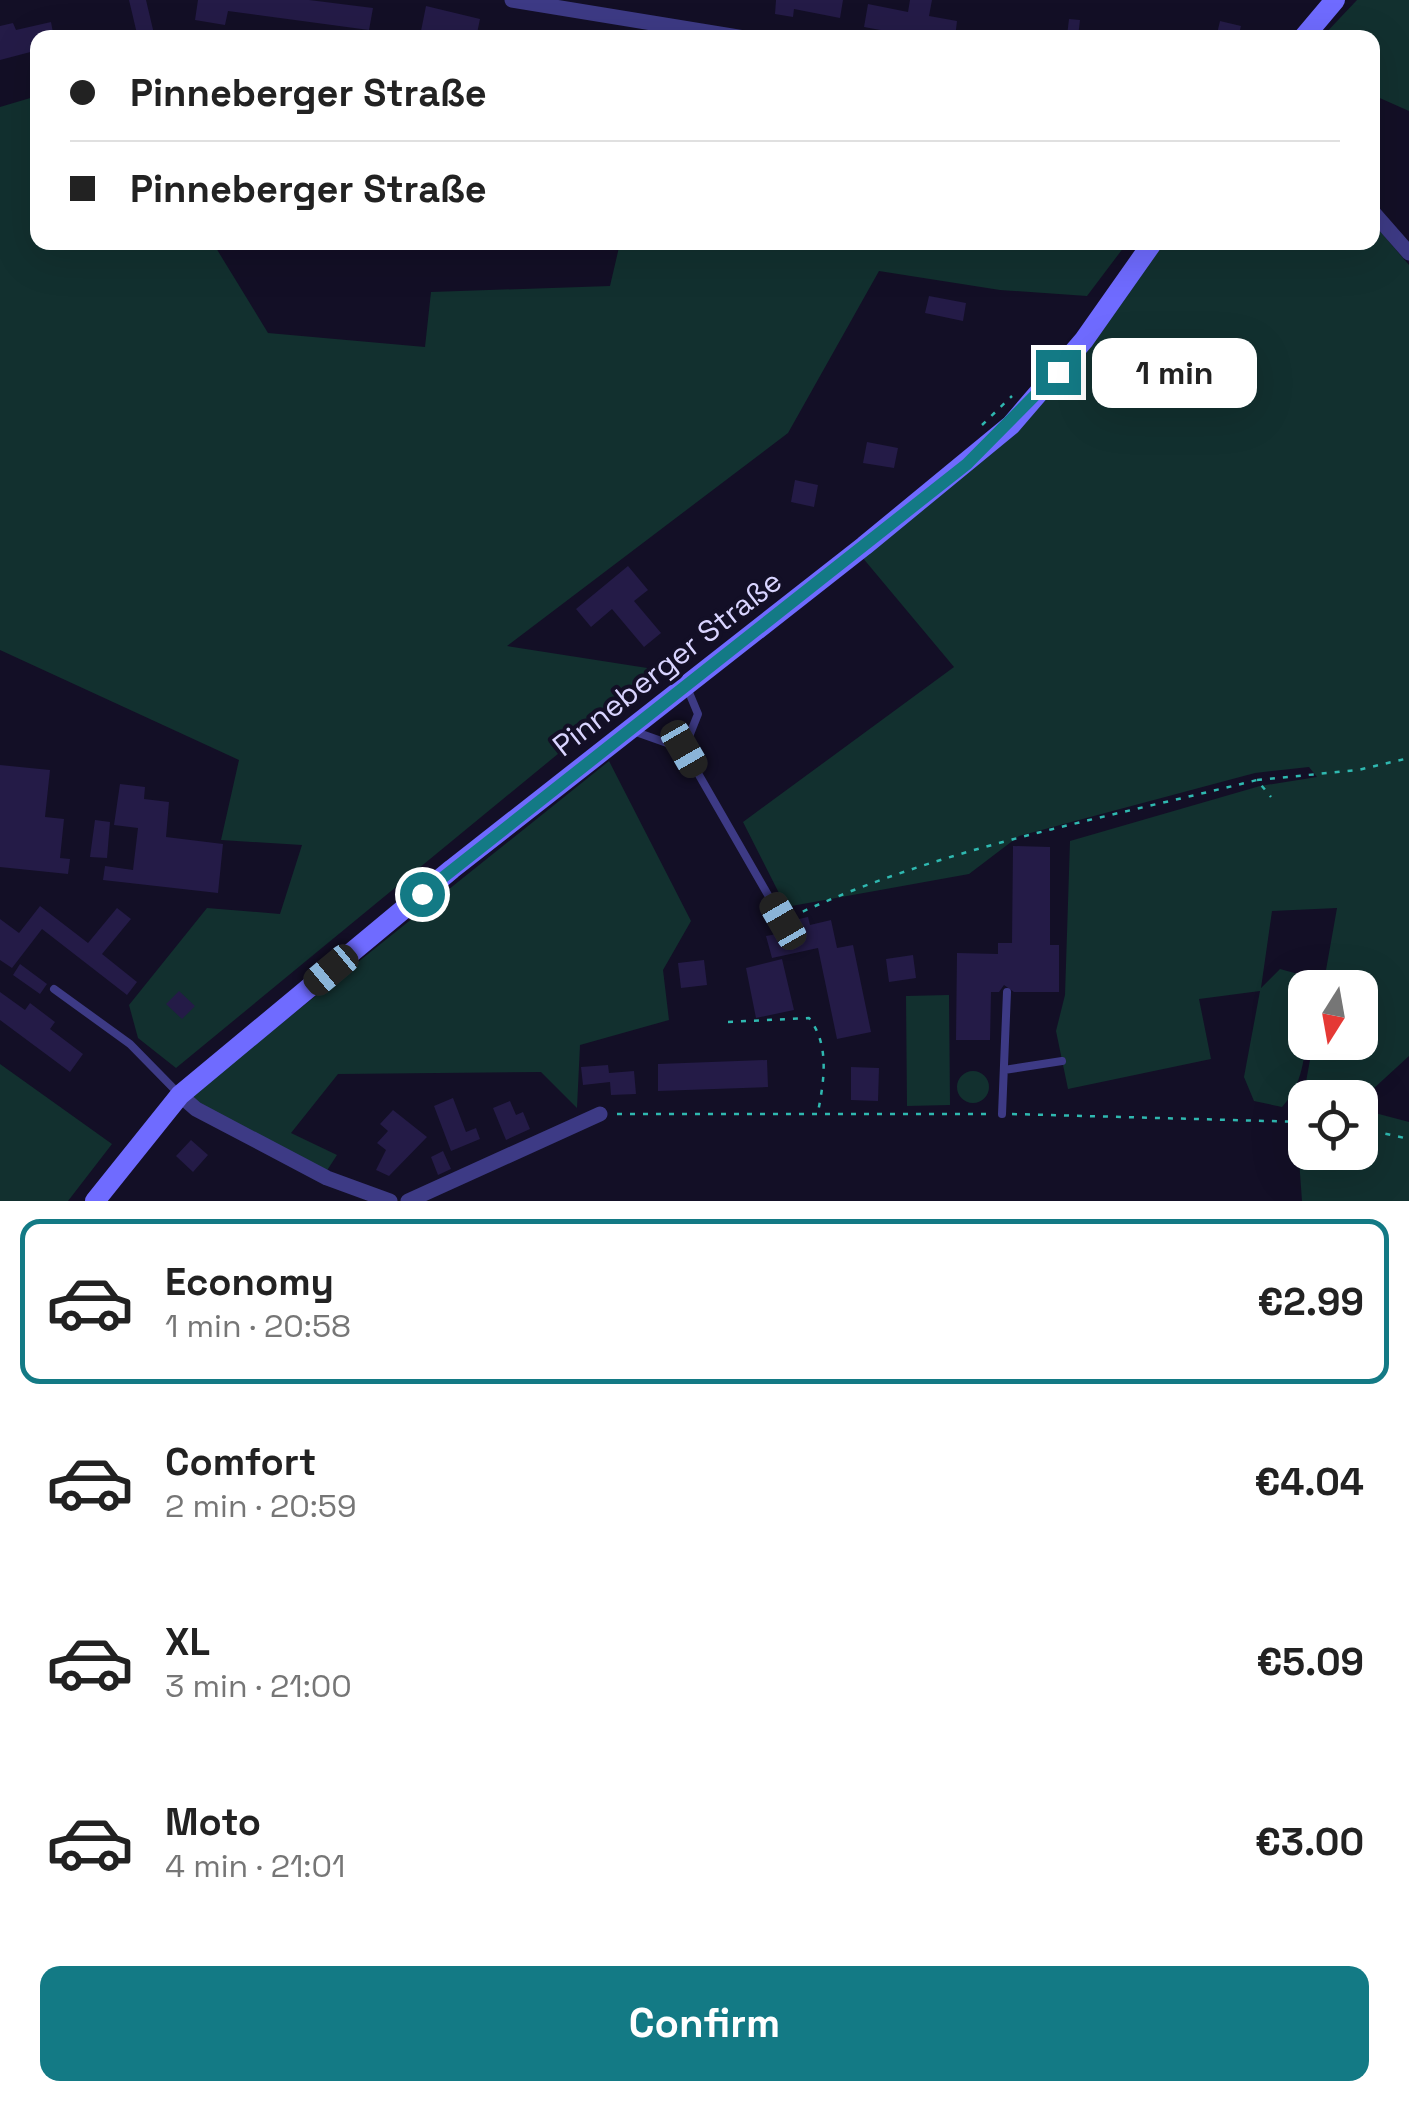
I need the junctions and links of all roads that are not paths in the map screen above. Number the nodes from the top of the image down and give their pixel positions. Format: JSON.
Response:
{"nodes":[{"id":1,"x":512,"y":0,"type":"edge"},
{"id":2,"x":1336,"y":0,"type":"edge"},
{"id":3,"x":695,"y":30,"type":"edge"},
{"id":4,"x":1310,"y":30,"type":"edge"},
{"id":5,"x":1380,"y":220,"type":"edge"},
{"id":6,"x":1147,"y":250,"type":"edge"},
{"id":7,"x":1409,"y":254,"type":"edge"},
{"id":8,"x":687,"y":685,"type":"junction"},
{"id":9,"x":628,"y":729,"type":"junction"},
{"id":10,"x":684,"y":749,"type":"junction"},
{"id":11,"x":783,"y":921,"type":"road end"},
{"id":12,"x":54,"y":988,"type":"dead end"},
{"id":13,"x":1007,"y":992,"type":"dead end"},
{"id":14,"x":1062,"y":1060,"type":"dead end"},
{"id":15,"x":1004,"y":1070,"type":"junction"},
{"id":16,"x":1003,"y":1082,"type":"junction"},
{"id":17,"x":989,"y":1084,"type":"dead end"},
{"id":18,"x":180,"y":1095,"type":"junction"},
{"id":19,"x":600,"y":1114,"type":"road end"},
{"id":20,"x":1002,"y":1114,"type":"road end"},
{"id":21,"x":95,"y":1201,"type":"edge"},
{"id":22,"x":390,"y":1201,"type":"edge"},
{"id":23,"x":408,"y":1201,"type":"edge"}],
"edges":[{"from":1,"to":3,"type":"street"},
{"from":2,"to":4,"type":"main road"},
{"from":5,"to":7,"type":"street"},
{"from":6,"to":8,"type":"main road","name":"Pinneberger Straße"},
{"from":8,"to":9,"type":"main road","name":"Pinneberger Straße"},
{"from":8,"to":10,"type":"lane"},
{"from":9,"to":10,"type":"lane"},
{"from":9,"to":18,"type":"main road","name":"Pinneberger Straße"},
{"from":10,"to":11,"type":"lane"},
{"from":12,"to":18,"type":"lane"},
{"from":13,"to":15,"type":"lane"},
{"from":14,"to":15,"type":"lane"},
{"from":15,"to":16,"type":"lane"},
{"from":16,"to":17,"type":"lane"},
{"from":16,"to":20,"type":"lane"},
{"from":18,"to":21,"type":"main road","name":"Pinneberger Straße"},
{"from":18,"to":22,"type":"street"},
{"from":19,"to":23,"type":"street"}]}
